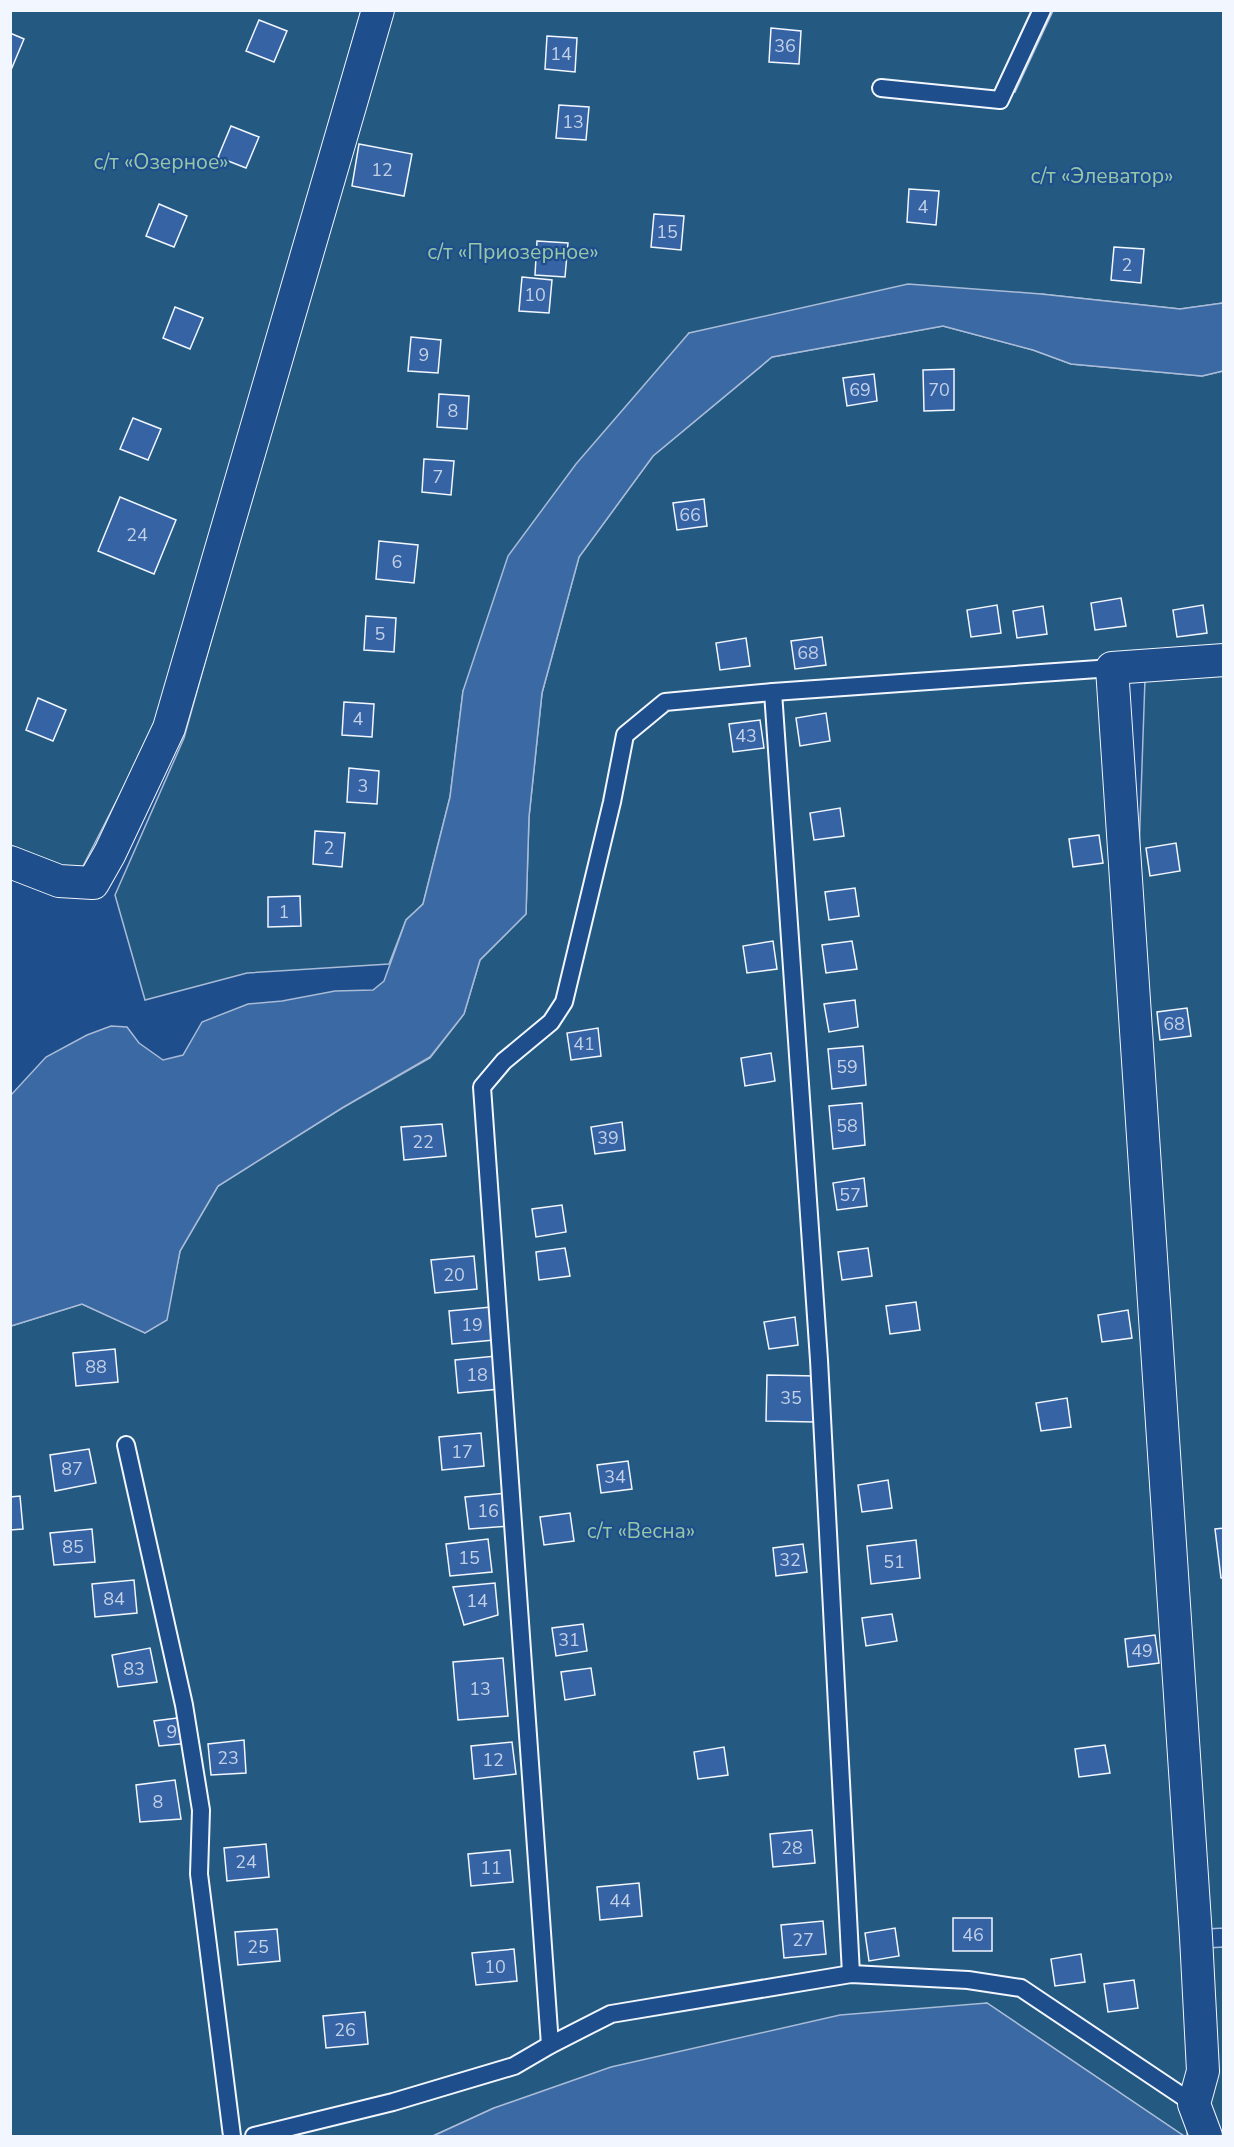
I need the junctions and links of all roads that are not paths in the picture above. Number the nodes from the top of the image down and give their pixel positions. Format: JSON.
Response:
{"nodes":[{"id":1,"x":378,"y":10,"type":"edge"},
{"id":2,"x":1042,"y":10,"type":"edge"},
{"id":3,"x":881,"y":88,"type":"dead end"},
{"id":4,"x":1224,"y":660,"type":"edge"},
{"id":5,"x":1112,"y":668,"type":"junction"},
{"id":6,"x":774,"y":692,"type":"junction"},
{"id":7,"x":10,"y":862,"type":"edge"},
{"id":8,"x":126,"y":1445,"type":"dead end"},
{"id":9,"x":1210,"y":1936,"type":"edge"},
{"id":10,"x":851,"y":1974,"type":"junction"},
{"id":11,"x":550,"y":2045,"type":"junction"},
{"id":12,"x":1194,"y":2104,"type":"junction"},
{"id":13,"x":232,"y":2136,"type":"edge"},
{"id":14,"x":254,"y":2136,"type":"edge"},
{"id":15,"x":1206,"y":2136,"type":"edge"}],
"edges":[{"from":1,"to":7,"type":"street"},
{"from":2,"to":3,"type":"lane"},
{"from":4,"to":5,"type":"street"},
{"from":5,"to":6,"type":"lane"},
{"from":5,"to":9,"type":"street"},
{"from":6,"to":10,"type":"lane"},
{"from":6,"to":11,"type":"lane"},
{"from":8,"to":13,"type":"lane"},
{"from":9,"to":12,"type":"street"},
{"from":10,"to":11,"type":"lane"},
{"from":10,"to":12,"type":"lane"},
{"from":11,"to":14,"type":"lane"},
{"from":12,"to":15,"type":"street"}]}
